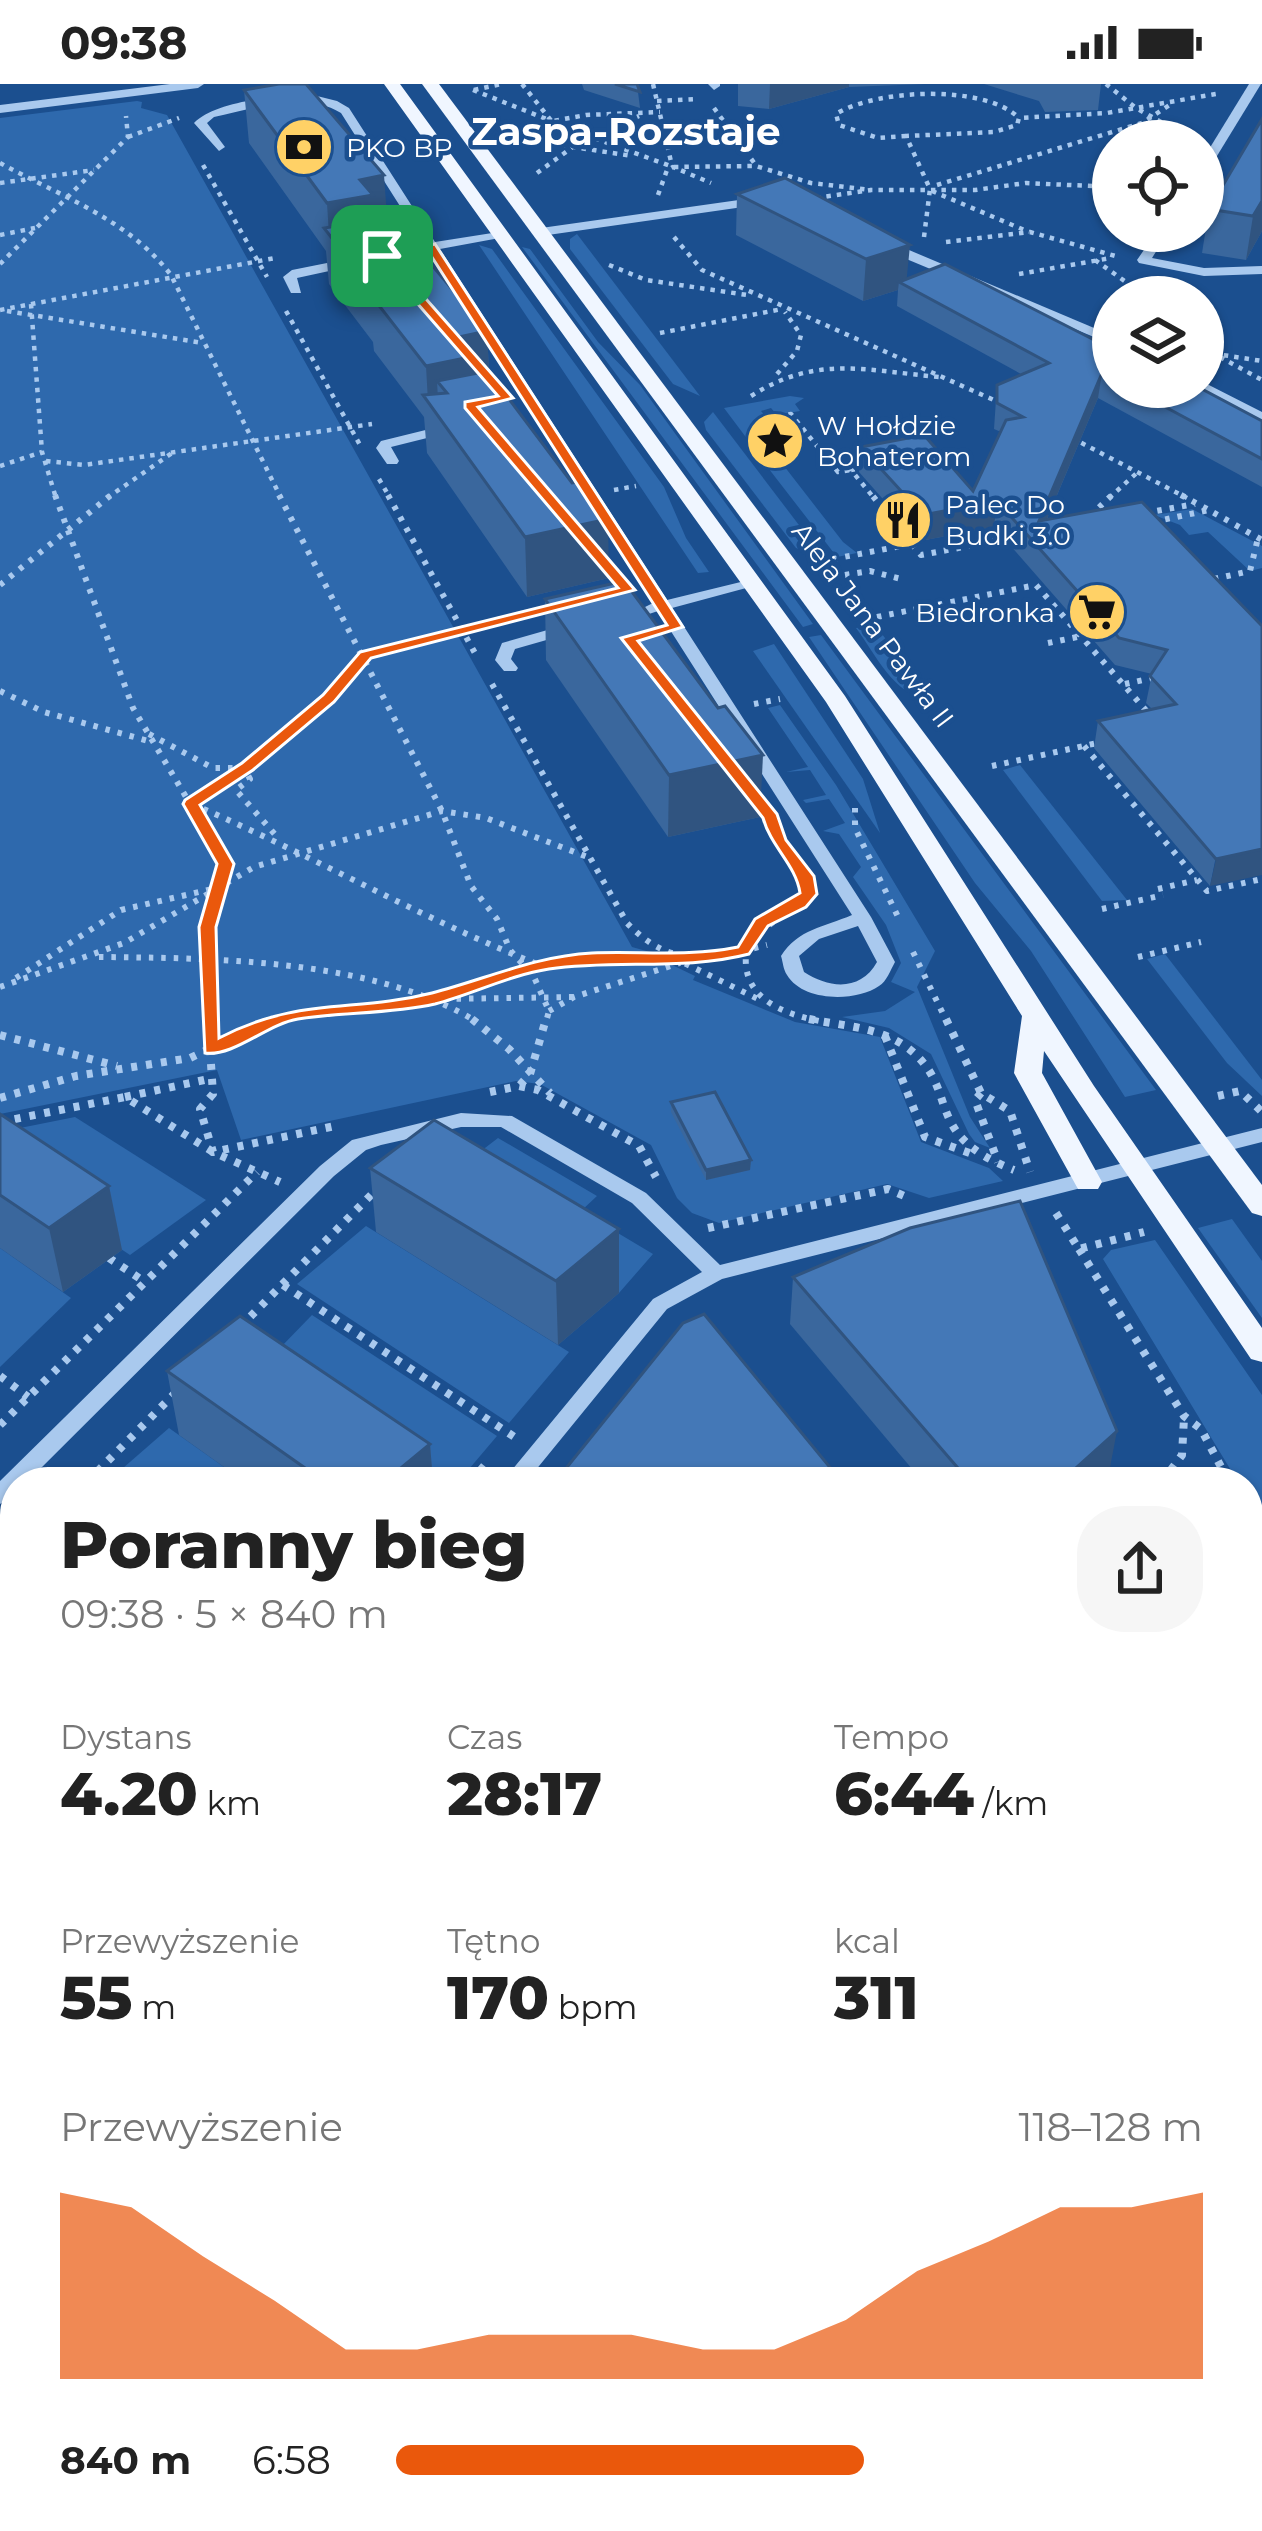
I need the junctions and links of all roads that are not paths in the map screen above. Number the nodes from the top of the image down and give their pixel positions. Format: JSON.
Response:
{"nodes":[{"id":1,"x":199,"y":84,"type":"edge"},
{"id":2,"x":392,"y":84,"type":"edge"},
{"id":3,"x":430,"y":84,"type":"edge"},
{"id":4,"x":170,"y":86,"type":"edge"},
{"id":5,"x":1251,"y":88,"type":"edge"},
{"id":6,"x":0,"y":110,"type":"edge"},
{"id":7,"x":1224,"y":134,"type":"edge"},
{"id":8,"x":219,"y":147,"type":"dead end"},
{"id":9,"x":777,"y":202,"type":"edge"},
{"id":10,"x":541,"y":232,"type":"junction"},
{"id":11,"x":500,"y":234,"type":"junction"},
{"id":12,"x":867,"y":237,"type":"edge"},
{"id":13,"x":431,"y":247,"type":"junction"},
{"id":14,"x":1149,"y":252,"type":"edge"},
{"id":15,"x":398,"y":253,"type":"edge"},
{"id":16,"x":362,"y":260,"type":"edge"},
{"id":17,"x":1262,"y":270,"type":"edge"},
{"id":18,"x":296,"y":290,"type":"dead end"},
{"id":19,"x":1092,"y":332,"type":"edge"},
{"id":20,"x":1224,"y":397,"type":"edge"},
{"id":21,"x":537,"y":411,"type":"junction"},
{"id":22,"x":519,"y":415,"type":"edge"},
{"id":23,"x":1262,"y":418,"type":"edge"},
{"id":24,"x":463,"y":426,"type":"edge"},
{"id":25,"x":392,"y":461,"type":"dead end"},
{"id":26,"x":753,"y":584,"type":"junction"},
{"id":27,"x":662,"y":606,"type":"junction"},
{"id":28,"x":627,"y":614,"type":"edge"},
{"id":29,"x":593,"y":623,"type":"edge"},
{"id":30,"x":510,"y":668,"type":"dead end"},
{"id":31,"x":862,"y":917,"type":"junction"},
{"id":32,"x":1035,"y":1017,"type":"junction"},
{"id":33,"x":1262,"y":1135,"type":"edge"},
{"id":34,"x":1217,"y":1147,"type":"junction"},
{"id":35,"x":1135,"y":1170,"type":"junction"},
{"id":36,"x":1088,"y":1182,"type":"junction"},
{"id":37,"x":1262,"y":1206,"type":"edge"},
{"id":38,"x":716,"y":1274,"type":"junction"},
{"id":39,"x":1262,"y":1351,"type":"edge"},
{"id":40,"x":28,"y":1467,"type":"edge"},
{"id":41,"x":525,"y":1467,"type":"edge"}],
"edges":[{"from":1,"to":4,"type":"street"},
{"from":2,"to":11,"type":"main road"},
{"from":3,"to":10,"type":"main road","name":"Aleja Jana Pawła II"},
{"from":4,"to":6,"type":"street"},
{"from":5,"to":7,"type":"street"},
{"from":8,"to":13,"type":"street"},
{"from":9,"to":10,"type":"street"},
{"from":10,"to":11,"type":"main road"},
{"from":10,"to":34,"type":"main road","name":"Aleja Jana Pawła II"},
{"from":11,"to":13,"type":"street"},
{"from":11,"to":26,"type":"main road"},
{"from":12,"to":19,"type":"street"},
{"from":13,"to":15,"type":"street"},
{"from":13,"to":21,"type":"street"},
{"from":14,"to":17,"type":"street"},
{"from":16,"to":18,"type":"street"},
{"from":20,"to":23,"type":"street"},
{"from":21,"to":22,"type":"street"},
{"from":21,"to":27,"type":"street"},
{"from":24,"to":25,"type":"street"},
{"from":26,"to":27,"type":"street"},
{"from":26,"to":32,"type":"main road"},
{"from":27,"to":28,"type":"street"},
{"from":27,"to":31,"type":"street"},
{"from":29,"to":30,"type":"street"},
{"from":31,"to":31,"type":"street"},
{"from":32,"to":35,"type":"main road"},
{"from":32,"to":36,"type":"main road"},
{"from":33,"to":34,"type":"street"},
{"from":34,"to":35,"type":"street"},
{"from":34,"to":37,"type":"main road","name":"Aleja Jana Pawła II"},
{"from":35,"to":36,"type":"street"},
{"from":35,"to":39,"type":"main road"},
{"from":36,"to":38,"type":"street"},
{"from":38,"to":40,"type":"street"},
{"from":38,"to":41,"type":"street"}]}
